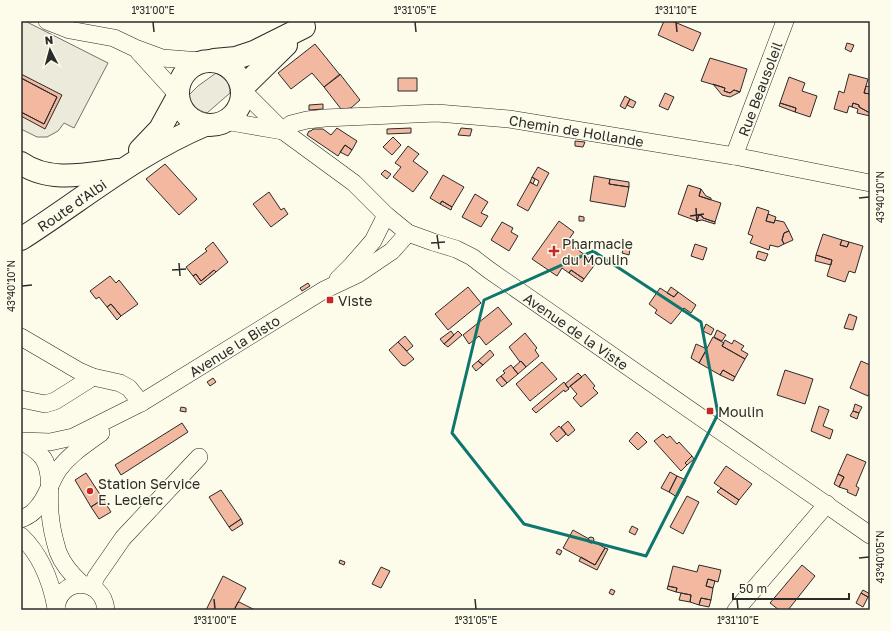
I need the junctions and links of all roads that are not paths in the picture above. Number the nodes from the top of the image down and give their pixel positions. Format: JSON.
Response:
{"nodes":[{"id":1,"x":47,"y":21,"type":"edge"},
{"id":2,"x":786,"y":21,"type":"edge"},
{"id":3,"x":308,"y":24,"type":"edge"},
{"id":4,"x":135,"y":48,"type":"junction"},
{"id":5,"x":208,"y":61,"type":"junction"},
{"id":6,"x":242,"y":89,"type":"junction"},
{"id":7,"x":177,"y":96,"type":"junction"},
{"id":8,"x":215,"y":123,"type":"junction"},
{"id":9,"x":283,"y":131,"type":"junction"},
{"id":10,"x":734,"y":156,"type":"junction"},
{"id":11,"x":21,"y":162,"type":"edge"},
{"id":12,"x":121,"y":170,"type":"junction"},
{"id":13,"x":870,"y":183,"type":"edge"},
{"id":14,"x":386,"y":215,"type":"junction"},
{"id":15,"x":408,"y":233,"type":"junction"},
{"id":16,"x":21,"y":239,"type":"edge"},
{"id":17,"x":327,"y":288,"type":"junction"},
{"id":18,"x":21,"y":337,"type":"edge"},
{"id":19,"x":94,"y":377,"type":"junction"},
{"id":20,"x":21,"y":399,"type":"edge"},
{"id":21,"x":141,"y":403,"type":"junction"},
{"id":22,"x":21,"y":441,"type":"edge"},
{"id":23,"x":199,"y":457,"type":"dead end"},
{"id":24,"x":49,"y":486,"type":"junction"},
{"id":25,"x":827,"y":504,"type":"junction"},
{"id":26,"x":21,"y":519,"type":"edge"},
{"id":27,"x":870,"y":534,"type":"edge"},
{"id":28,"x":21,"y":536,"type":"edge"},
{"id":29,"x":87,"y":585,"type":"junction"},
{"id":30,"x":56,"y":609,"type":"edge"},
{"id":31,"x":106,"y":610,"type":"edge"},
{"id":32,"x":736,"y":610,"type":"edge"}],
"edges":[{"from":1,"to":4,"type":"street"},
{"from":2,"to":10,"type":"street","name":"Rue Beausoleil"},
{"from":3,"to":5,"type":"main road"},
{"from":3,"to":6,"type":"main road"},
{"from":4,"to":5,"type":"street"},
{"from":4,"to":7,"type":"street"},
{"from":5,"to":6,"type":"main road"},
{"from":5,"to":7,"type":"main road"},
{"from":6,"to":8,"type":"main road"},
{"from":6,"to":9,"type":"street","name":"Avenue de la Viste"},
{"from":7,"to":8,"type":"main road"},
{"from":7,"to":12,"type":"main road","name":"Route d'Albi"},
{"from":8,"to":9,"type":"street","name":"Avenue de la Viste"},
{"from":8,"to":12,"type":"main road","name":"Route d'Albi"},
{"from":9,"to":10,"type":"street","name":"Chemin de Hollande"},
{"from":9,"to":14,"type":"street","name":"Avenue de la Viste"},
{"from":10,"to":13,"type":"street","name":"Chemin de Hollande"},
{"from":11,"to":12,"type":"main road"},
{"from":12,"to":16,"type":"main road","name":"Route d'Albi"},
{"from":14,"to":15,"type":"street","name":"Avenue de la Viste"},
{"from":14,"to":17,"type":"street"},
{"from":15,"to":17,"type":"street"},
{"from":15,"to":25,"type":"street","name":"Avenue de la Viste"},
{"from":17,"to":21,"type":"street","name":"Avenue la Bisto"},
{"from":18,"to":19,"type":"street"},
{"from":19,"to":20,"type":"street"},
{"from":19,"to":21,"type":"street"},
{"from":21,"to":22,"type":"street","name":"Avenue la Bisto"},
{"from":21,"to":24,"type":"street","name":"Avenue la Bisto"},
{"from":22,"to":24,"type":"street"},
{"from":23,"to":29,"type":"street"},
{"from":24,"to":26,"type":"street","name":"Avenue la Bisto"},
{"from":24,"to":29,"type":"street"},
{"from":25,"to":27,"type":"street","name":"Avenue de la Viste"},
{"from":25,"to":32,"type":"street"},
{"from":28,"to":30,"type":"street"},
{"from":29,"to":30,"type":"street"},
{"from":29,"to":31,"type":"street"}]}
